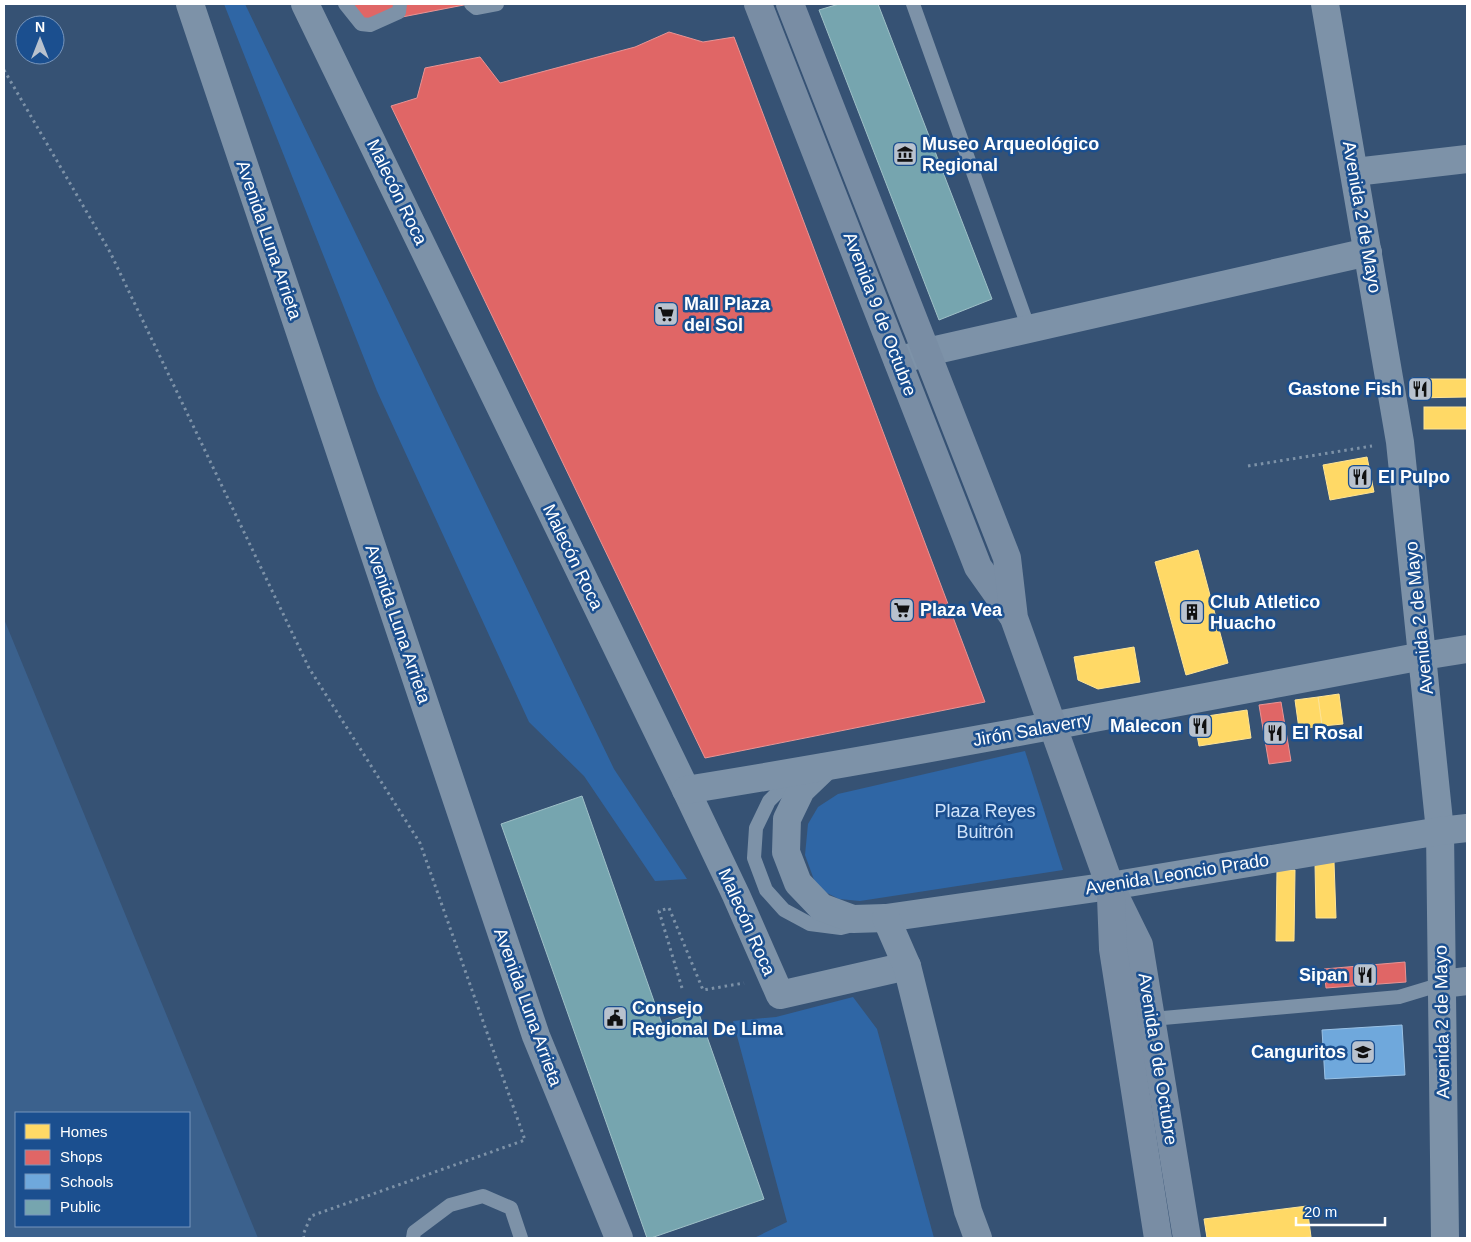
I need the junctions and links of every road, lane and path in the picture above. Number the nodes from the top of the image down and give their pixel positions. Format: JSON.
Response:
{"nodes":[{"id":1,"x":190,"y":4,"type":"edge"},
{"id":2,"x":305,"y":4,"type":"edge"},
{"id":3,"x":345,"y":4,"type":"edge"},
{"id":4,"x":400,"y":4,"type":"edge"},
{"id":5,"x":471,"y":4,"type":"edge"},
{"id":6,"x":497,"y":4,"type":"edge"},
{"id":7,"x":758,"y":4,"type":"edge"},
{"id":8,"x":790,"y":4,"type":"edge"},
{"id":9,"x":913,"y":4,"type":"edge"},
{"id":10,"x":1325,"y":4,"type":"edge"},
{"id":11,"x":4,"y":70,"type":"edge"},
{"id":12,"x":1467,"y":159,"type":"edge"},
{"id":13,"x":1355,"y":172,"type":"junction"},
{"id":14,"x":1368,"y":252,"type":"junction"},
{"id":15,"x":1029,"y":329,"type":"junction"},
{"id":16,"x":927,"y":352,"type":"junction"},
{"id":17,"x":898,"y":361,"type":"junction"},
{"id":18,"x":1400,"y":442,"type":"junction"},
{"id":19,"x":1248,"y":466,"type":"dead end"},
{"id":20,"x":1014,"y":618,"type":"junction"},
{"id":21,"x":1467,"y":649,"type":"edge"},
{"id":22,"x":1423,"y":656,"type":"junction"},
{"id":23,"x":1054,"y":726,"type":"junction"},
{"id":24,"x":825,"y":767,"type":"junction"},
{"id":25,"x":686,"y":790,"type":"junction"},
{"id":26,"x":1467,"y":828,"type":"edge"},
{"id":27,"x":1440,"y":831,"type":"junction"},
{"id":28,"x":1110,"y":886,"type":"junction"},
{"id":29,"x":886,"y":918,"type":"junction"},
{"id":30,"x":906,"y":966,"type":"junction"},
{"id":31,"x":749,"y":982,"type":"dead end"},
{"id":32,"x":1454,"y":982,"type":"edge"},
{"id":33,"x":682,"y":988,"type":"dead end"},
{"id":34,"x":1152,"y":1019,"type":"junction"},
{"id":35,"x":304,"y":1238,"type":"edge"},
{"id":36,"x":413,"y":1238,"type":"edge"},
{"id":37,"x":521,"y":1238,"type":"edge"},
{"id":38,"x":619,"y":1238,"type":"edge"},
{"id":39,"x":978,"y":1238,"type":"edge"},
{"id":40,"x":1158,"y":1238,"type":"edge"},
{"id":41,"x":1187,"y":1238,"type":"edge"},
{"id":42,"x":1445,"y":1238,"type":"edge"}],
"edges":[{"from":1,"to":38,"type":"street","name":"Avenida Luna Arrieta"},
{"from":2,"to":25,"type":"street","name":"Malecón Roca"},
{"from":3,"to":4,"type":"lane"},
{"from":5,"to":6,"type":"lane"},
{"from":7,"to":17,"type":"street","name":"Avenida 9 de Octubre"},
{"from":8,"to":16,"type":"street","name":"Avenida 9 de Octubre"},
{"from":9,"to":15,"type":"lane"},
{"from":10,"to":13,"type":"street","name":"Avenida 2 de Mayo"},
{"from":11,"to":35,"type":"path"},
{"from":12,"to":13,"type":"street"},
{"from":13,"to":14,"type":"street","name":"Avenida 2 de Mayo"},
{"from":14,"to":15,"type":"street"},
{"from":14,"to":18,"type":"street","name":"Avenida 2 de Mayo"},
{"from":15,"to":16,"type":"street"},
{"from":16,"to":17,"type":"street"},
{"from":16,"to":20,"type":"street","name":"Avenida 9 de Octubre"},
{"from":17,"to":20,"type":"street","name":"Avenida 9 de Octubre"},
{"from":18,"to":19,"type":"path"},
{"from":18,"to":22,"type":"street","name":"Avenida 2 de Mayo"},
{"from":20,"to":23,"type":"street","name":"Avenida 9 de Octubre"},
{"from":21,"to":22,"type":"street","name":"Jirón Salaverry"},
{"from":22,"to":23,"type":"street","name":"Jirón Salaverry"},
{"from":22,"to":27,"type":"street","name":"Avenida 2 de Mayo"},
{"from":23,"to":24,"type":"street","name":"Jirón Salaverry"},
{"from":23,"to":28,"type":"street","name":"Avenida 9 de Octubre"},
{"from":24,"to":25,"type":"street","name":"Jirón Salaverry"},
{"from":24,"to":29,"type":"street"},
{"from":25,"to":30,"type":"street","name":"Malecón Roca"},
{"from":26,"to":27,"type":"street","name":"Avenida Leoncio Prado"},
{"from":27,"to":28,"type":"street","name":"Avenida Leoncio Prado"},
{"from":27,"to":32,"type":"street","name":"Avenida 2 de Mayo"},
{"from":28,"to":29,"type":"street","name":"Avenida Leoncio Prado"},
{"from":28,"to":34,"type":"street","name":"Avenida 9 de Octubre"},
{"from":28,"to":40,"type":"street","name":"Avenida 9 de Octubre"},
{"from":29,"to":30,"type":"street"},
{"from":30,"to":39,"type":"street"},
{"from":31,"to":33,"type":"path"},
{"from":32,"to":34,"type":"lane"},
{"from":32,"to":42,"type":"street","name":"Avenida 2 de Mayo"},
{"from":34,"to":41,"type":"street","name":"Avenida 9 de Octubre"},
{"from":36,"to":37,"type":"lane"}]}
